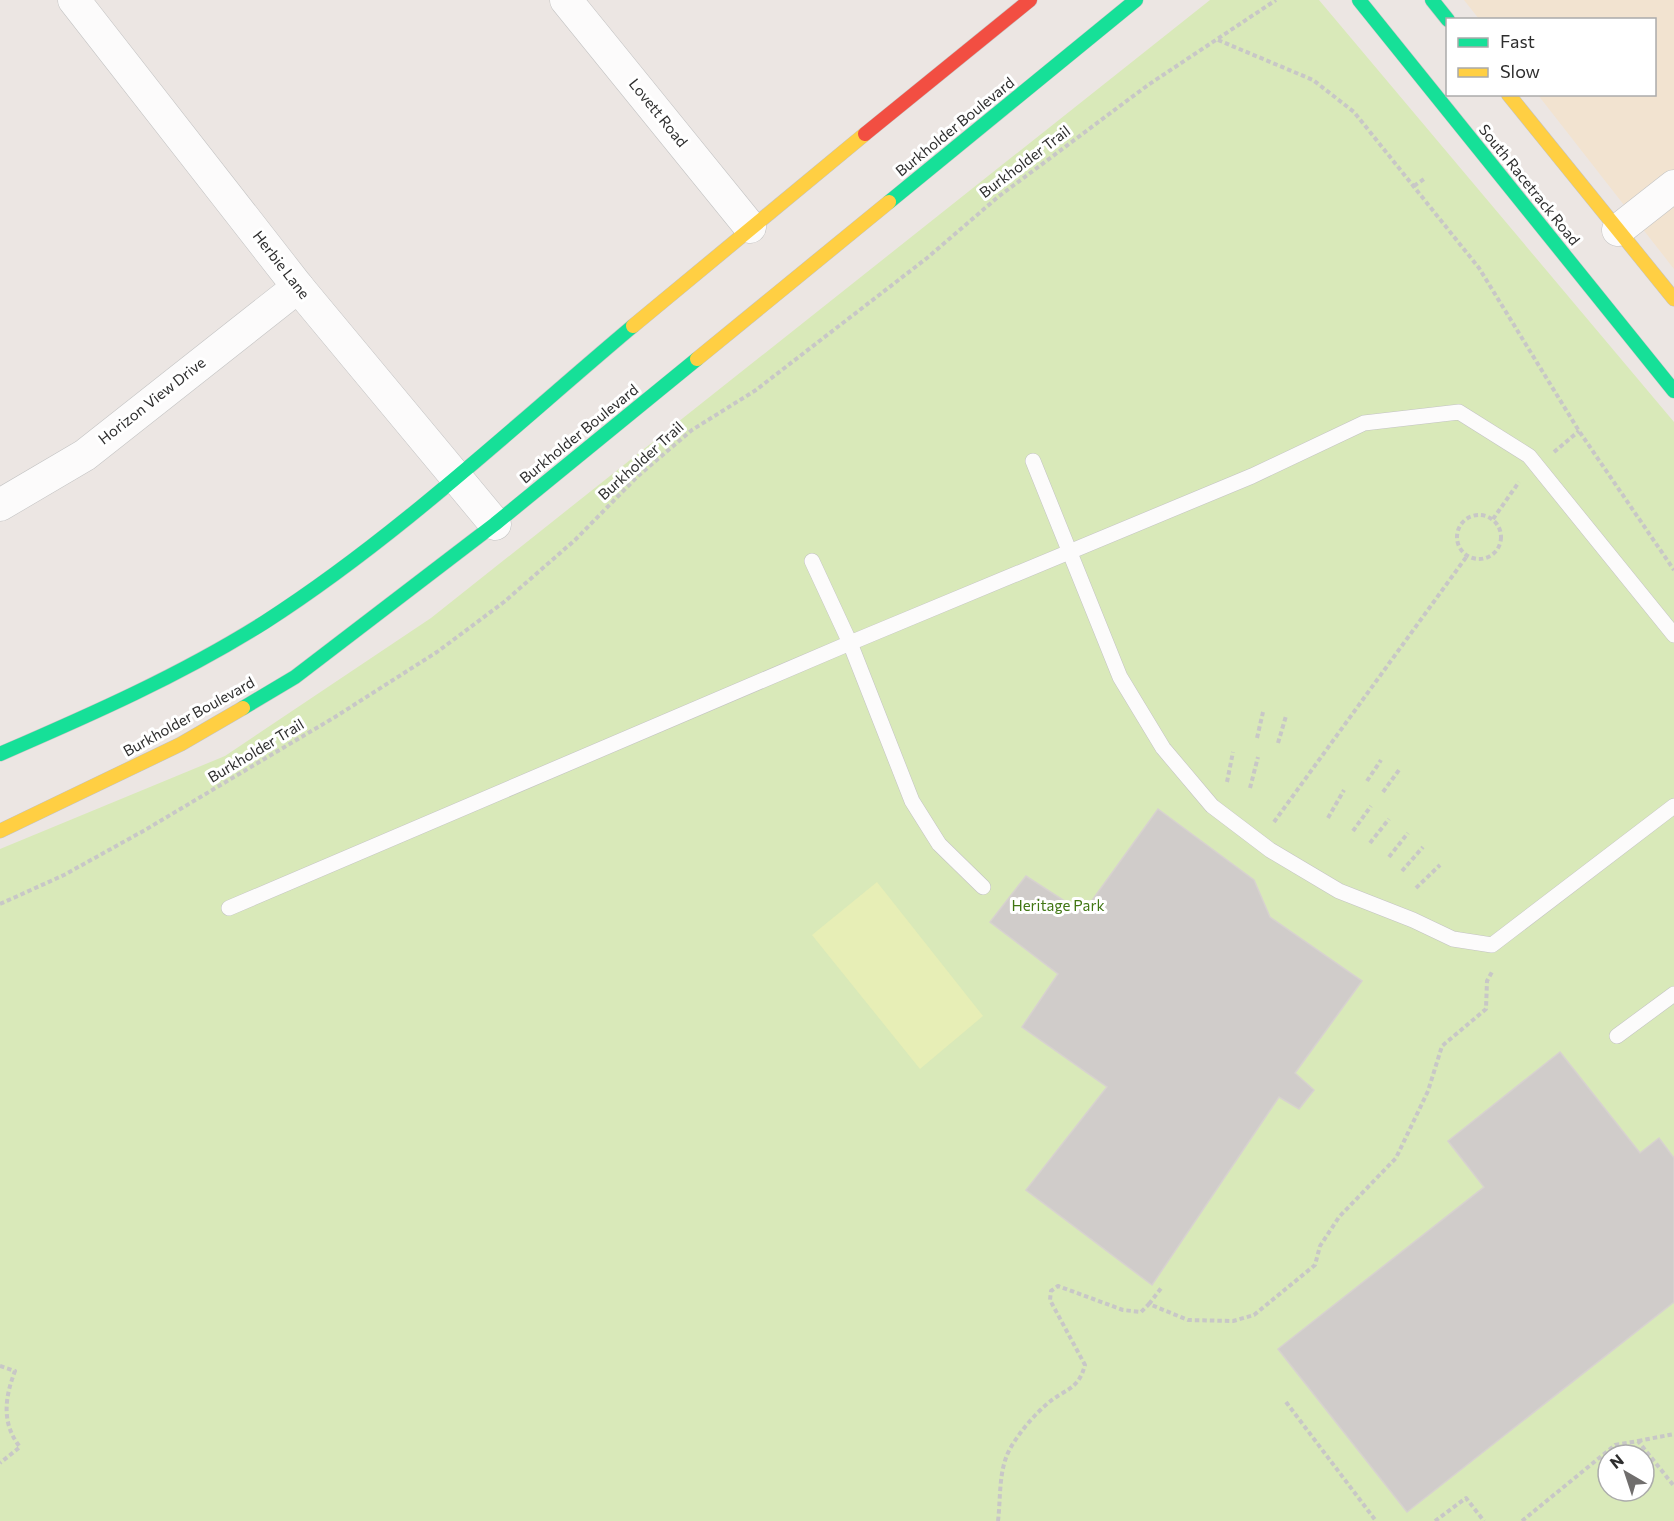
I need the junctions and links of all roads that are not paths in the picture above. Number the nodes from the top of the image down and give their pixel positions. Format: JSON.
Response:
{"nodes":[{"id":1,"x":74,"y":0,"type":"edge"},
{"id":2,"x":566,"y":0,"type":"edge"},
{"id":3,"x":1030,"y":0,"type":"edge"},
{"id":4,"x":1136,"y":0,"type":"edge"},
{"id":5,"x":1359,"y":0,"type":"edge"},
{"id":6,"x":1432,"y":0,"type":"edge"},
{"id":7,"x":1446,"y":18,"type":"edge"},
{"id":8,"x":1510,"y":96,"type":"edge"},
{"id":9,"x":1674,"y":186,"type":"edge"},
{"id":10,"x":750,"y":227,"type":"junction"},
{"id":11,"x":1618,"y":230,"type":"junction"},
{"id":12,"x":298,"y":287,"type":"junction"},
{"id":13,"x":1674,"y":299,"type":"edge"},
{"id":14,"x":1674,"y":391,"type":"edge"},
{"id":15,"x":1033,"y":461,"type":"dead end"},
{"id":16,"x":455,"y":475,"type":"junction"},
{"id":17,"x":0,"y":505,"type":"edge"},
{"id":18,"x":495,"y":525,"type":"junction"},
{"id":19,"x":1071,"y":552,"type":"junction"},
{"id":20,"x":812,"y":561,"type":"dead end"},
{"id":21,"x":1674,"y":635,"type":"edge"},
{"id":22,"x":850,"y":643,"type":"junction"},
{"id":23,"x":0,"y":754,"type":"edge"},
{"id":24,"x":1674,"y":806,"type":"edge"},
{"id":25,"x":0,"y":831,"type":"edge"},
{"id":26,"x":983,"y":887,"type":"dead end"},
{"id":27,"x":230,"y":908,"type":"dead end"},
{"id":28,"x":1674,"y":994,"type":"edge"},
{"id":29,"x":1617,"y":1036,"type":"dead end"}],
"edges":[{"from":1,"to":12,"type":"street","name":"Herbie Lane"},
{"from":2,"to":10,"type":"street","name":"Lovett Road"},
{"from":3,"to":10,"type":"main road"},
{"from":4,"to":18,"type":"main road","name":"Burkholder Boulevard"},
{"from":5,"to":14,"type":"main road","name":"South Racetrack Road"},
{"from":6,"to":7,"type":"main road"},
{"from":8,"to":11,"type":"main road"},
{"from":9,"to":11,"type":"street"},
{"from":10,"to":16,"type":"main road"},
{"from":11,"to":13,"type":"main road"},
{"from":12,"to":16,"type":"street","name":"Herbie Lane"},
{"from":12,"to":17,"type":"street","name":"Horizon View Drive"},
{"from":15,"to":19,"type":"lane"},
{"from":16,"to":18,"type":"street","name":"Herbie Lane"},
{"from":16,"to":23,"type":"main road"},
{"from":18,"to":25,"type":"main road","name":"Burkholder Boulevard"},
{"from":19,"to":21,"type":"lane"},
{"from":19,"to":22,"type":"lane"},
{"from":19,"to":24,"type":"lane"},
{"from":20,"to":22,"type":"lane"},
{"from":22,"to":26,"type":"lane"},
{"from":22,"to":27,"type":"lane"},
{"from":28,"to":29,"type":"lane"}]}
